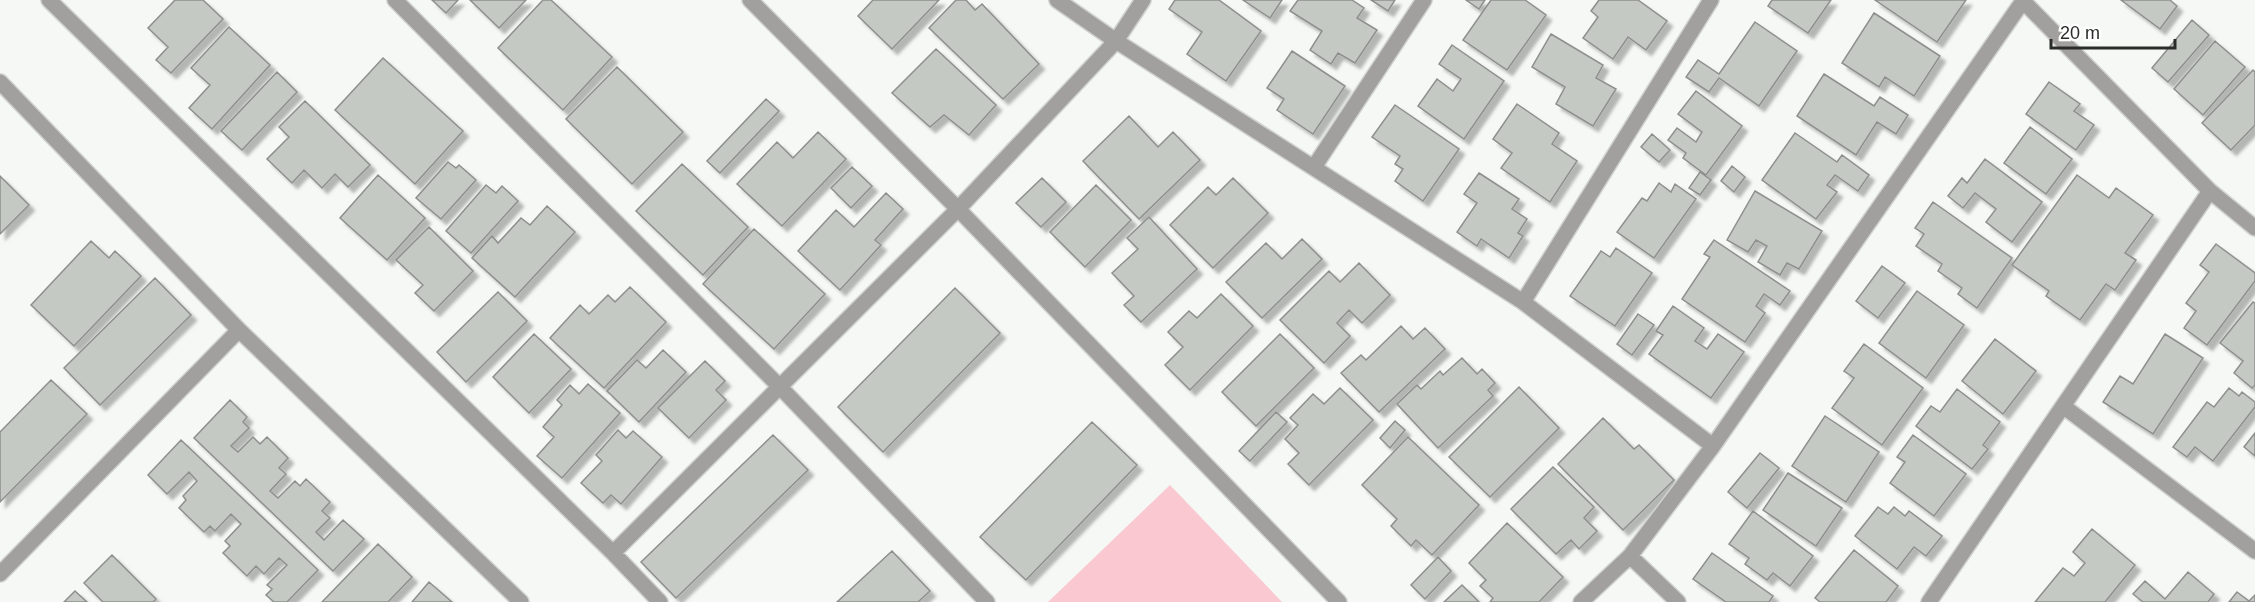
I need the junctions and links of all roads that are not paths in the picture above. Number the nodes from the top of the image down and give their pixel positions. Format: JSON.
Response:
{"nodes":[{"id":1,"x":49,"y":0,"type":"edge"},
{"id":2,"x":395,"y":0,"type":"edge"},
{"id":3,"x":750,"y":0,"type":"edge"},
{"id":4,"x":1057,"y":0,"type":"edge"},
{"id":5,"x":1143,"y":0,"type":"edge"},
{"id":6,"x":1424,"y":0,"type":"edge"},
{"id":7,"x":1711,"y":0,"type":"edge"},
{"id":8,"x":2023,"y":0,"type":"edge"},
{"id":9,"x":1116,"y":41,"type":"junction"},
{"id":10,"x":0,"y":82,"type":"edge"},
{"id":11,"x":1314,"y":167,"type":"junction"},
{"id":12,"x":2210,"y":191,"type":"junction"},
{"id":13,"x":958,"y":209,"type":"junction"},
{"id":14,"x":2255,"y":228,"type":"edge"},
{"id":15,"x":1523,"y":302,"type":"junction"},
{"id":16,"x":239,"y":330,"type":"junction"},
{"id":17,"x":780,"y":387,"type":"junction"},
{"id":18,"x":2063,"y":406,"type":"junction"},
{"id":19,"x":1713,"y":446,"type":"junction"},
{"id":20,"x":2255,"y":551,"type":"edge"},
{"id":21,"x":613,"y":553,"type":"junction"},
{"id":22,"x":1630,"y":556,"type":"junction"},
{"id":23,"x":0,"y":574,"type":"edge"},
{"id":24,"x":521,"y":602,"type":"edge"},
{"id":25,"x":660,"y":602,"type":"edge"},
{"id":26,"x":987,"y":602,"type":"edge"},
{"id":27,"x":1339,"y":602,"type":"edge"},
{"id":28,"x":1581,"y":602,"type":"edge"},
{"id":29,"x":1678,"y":602,"type":"edge"},
{"id":30,"x":1929,"y":602,"type":"edge"}],
"edges":[{"from":1,"to":21,"type":"street"},
{"from":2,"to":17,"type":"street"},
{"from":3,"to":13,"type":"street"},
{"from":4,"to":9,"type":"street"},
{"from":5,"to":9,"type":"street"},
{"from":6,"to":11,"type":"street"},
{"from":7,"to":15,"type":"street"},
{"from":8,"to":12,"type":"street"},
{"from":8,"to":19,"type":"street"},
{"from":9,"to":11,"type":"street"},
{"from":9,"to":13,"type":"street"},
{"from":10,"to":16,"type":"street"},
{"from":11,"to":15,"type":"street"},
{"from":12,"to":14,"type":"street"},
{"from":12,"to":18,"type":"street"},
{"from":13,"to":17,"type":"street"},
{"from":13,"to":27,"type":"street"},
{"from":15,"to":19,"type":"street"},
{"from":16,"to":23,"type":"street"},
{"from":16,"to":24,"type":"street"},
{"from":17,"to":21,"type":"street"},
{"from":17,"to":26,"type":"street"},
{"from":18,"to":20,"type":"street"},
{"from":18,"to":30,"type":"street"},
{"from":19,"to":22,"type":"street"},
{"from":21,"to":25,"type":"street"},
{"from":22,"to":28,"type":"street"},
{"from":22,"to":29,"type":"street"}]}
